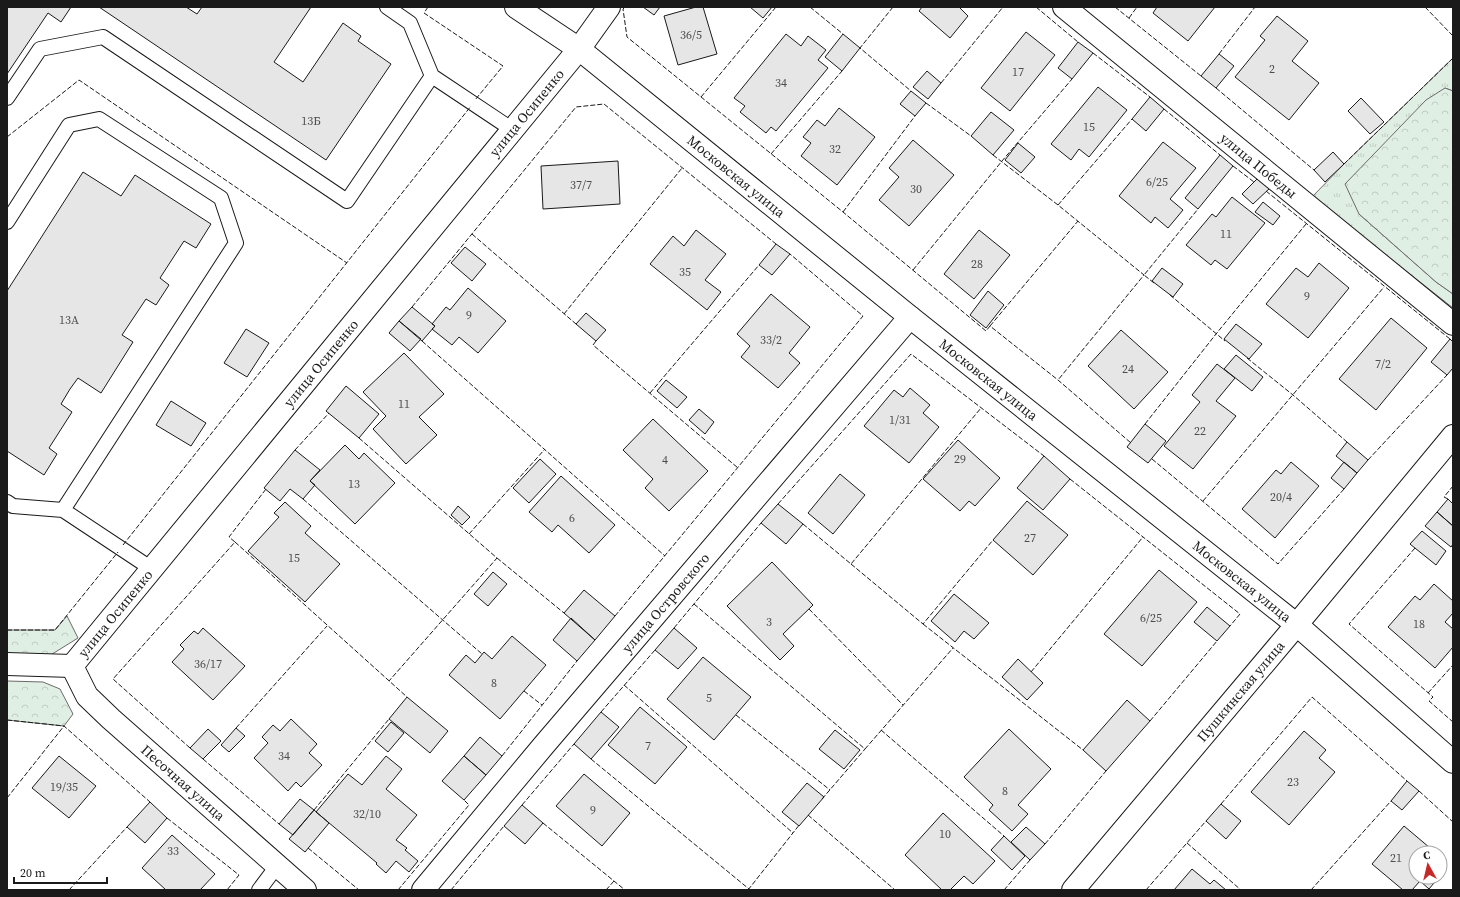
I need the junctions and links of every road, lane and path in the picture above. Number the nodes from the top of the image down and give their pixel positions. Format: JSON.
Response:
{"nodes":[{"id":1,"x":387,"y":7,"type":"edge"},
{"id":2,"x":516,"y":7,"type":"edge"},
{"id":3,"x":609,"y":7,"type":"edge"},
{"id":4,"x":1064,"y":7,"type":"edge"},
{"id":5,"x":579,"y":50,"type":"junction"},
{"id":6,"x":432,"y":76,"type":"junction"},
{"id":7,"x":7,"y":98,"type":"edge"},
{"id":8,"x":513,"y":130,"type":"junction"},
{"id":9,"x":7,"y":222,"type":"edge"},
{"id":10,"x":910,"y":317,"type":"junction"},
{"id":11,"x":1453,"y":324,"type":"edge"},
{"id":12,"x":1453,"y":436,"type":"edge"},
{"id":13,"x":7,"y":502,"type":"edge"},
{"id":14,"x":63,"y":510,"type":"junction"},
{"id":15,"x":152,"y":569,"type":"junction"},
{"id":16,"x":1296,"y":625,"type":"junction"},
{"id":17,"x":7,"y":664,"type":"edge"},
{"id":18,"x":72,"y":666,"type":"junction"},
{"id":19,"x":1453,"y":762,"type":"edge"},
{"id":20,"x":277,"y":866,"type":"junction"},
{"id":21,"x":259,"y":890,"type":"edge"},
{"id":22,"x":306,"y":890,"type":"edge"},
{"id":23,"x":423,"y":890,"type":"edge"},
{"id":24,"x":1073,"y":890,"type":"edge"}],
"edges":[{"from":1,"to":6,"type":"lane"},
{"from":2,"to":5,"type":"street","name":"Московская улица"},
{"from":3,"to":5,"type":"street","name":"улица Осипенко"},
{"from":4,"to":11,"type":"street","name":"улица Победы"},
{"from":5,"to":8,"type":"street","name":"улица Осипенко"},
{"from":5,"to":10,"type":"street","name":"Московская улица"},
{"from":6,"to":7,"type":"lane"},
{"from":6,"to":8,"type":"lane"},
{"from":8,"to":15,"type":"street","name":"улица Осипенко"},
{"from":9,"to":14,"type":"lane"},
{"from":10,"to":16,"type":"street","name":"Московская улица"},
{"from":10,"to":23,"type":"street","name":"улица Островского"},
{"from":12,"to":16,"type":"street","name":"Пушкинская улица"},
{"from":13,"to":14,"type":"lane"},
{"from":14,"to":15,"type":"lane"},
{"from":15,"to":18,"type":"street","name":"улица Осипенко"},
{"from":16,"to":19,"type":"street","name":"Московская улица"},
{"from":16,"to":24,"type":"street","name":"Пушкинская улица"},
{"from":17,"to":18,"type":"street","name":"улица Осипенко"},
{"from":18,"to":20,"type":"street","name":"Песочная улица"},
{"from":20,"to":21,"type":"lane"},
{"from":20,"to":22,"type":"street","name":"Песочная улица"}]}
